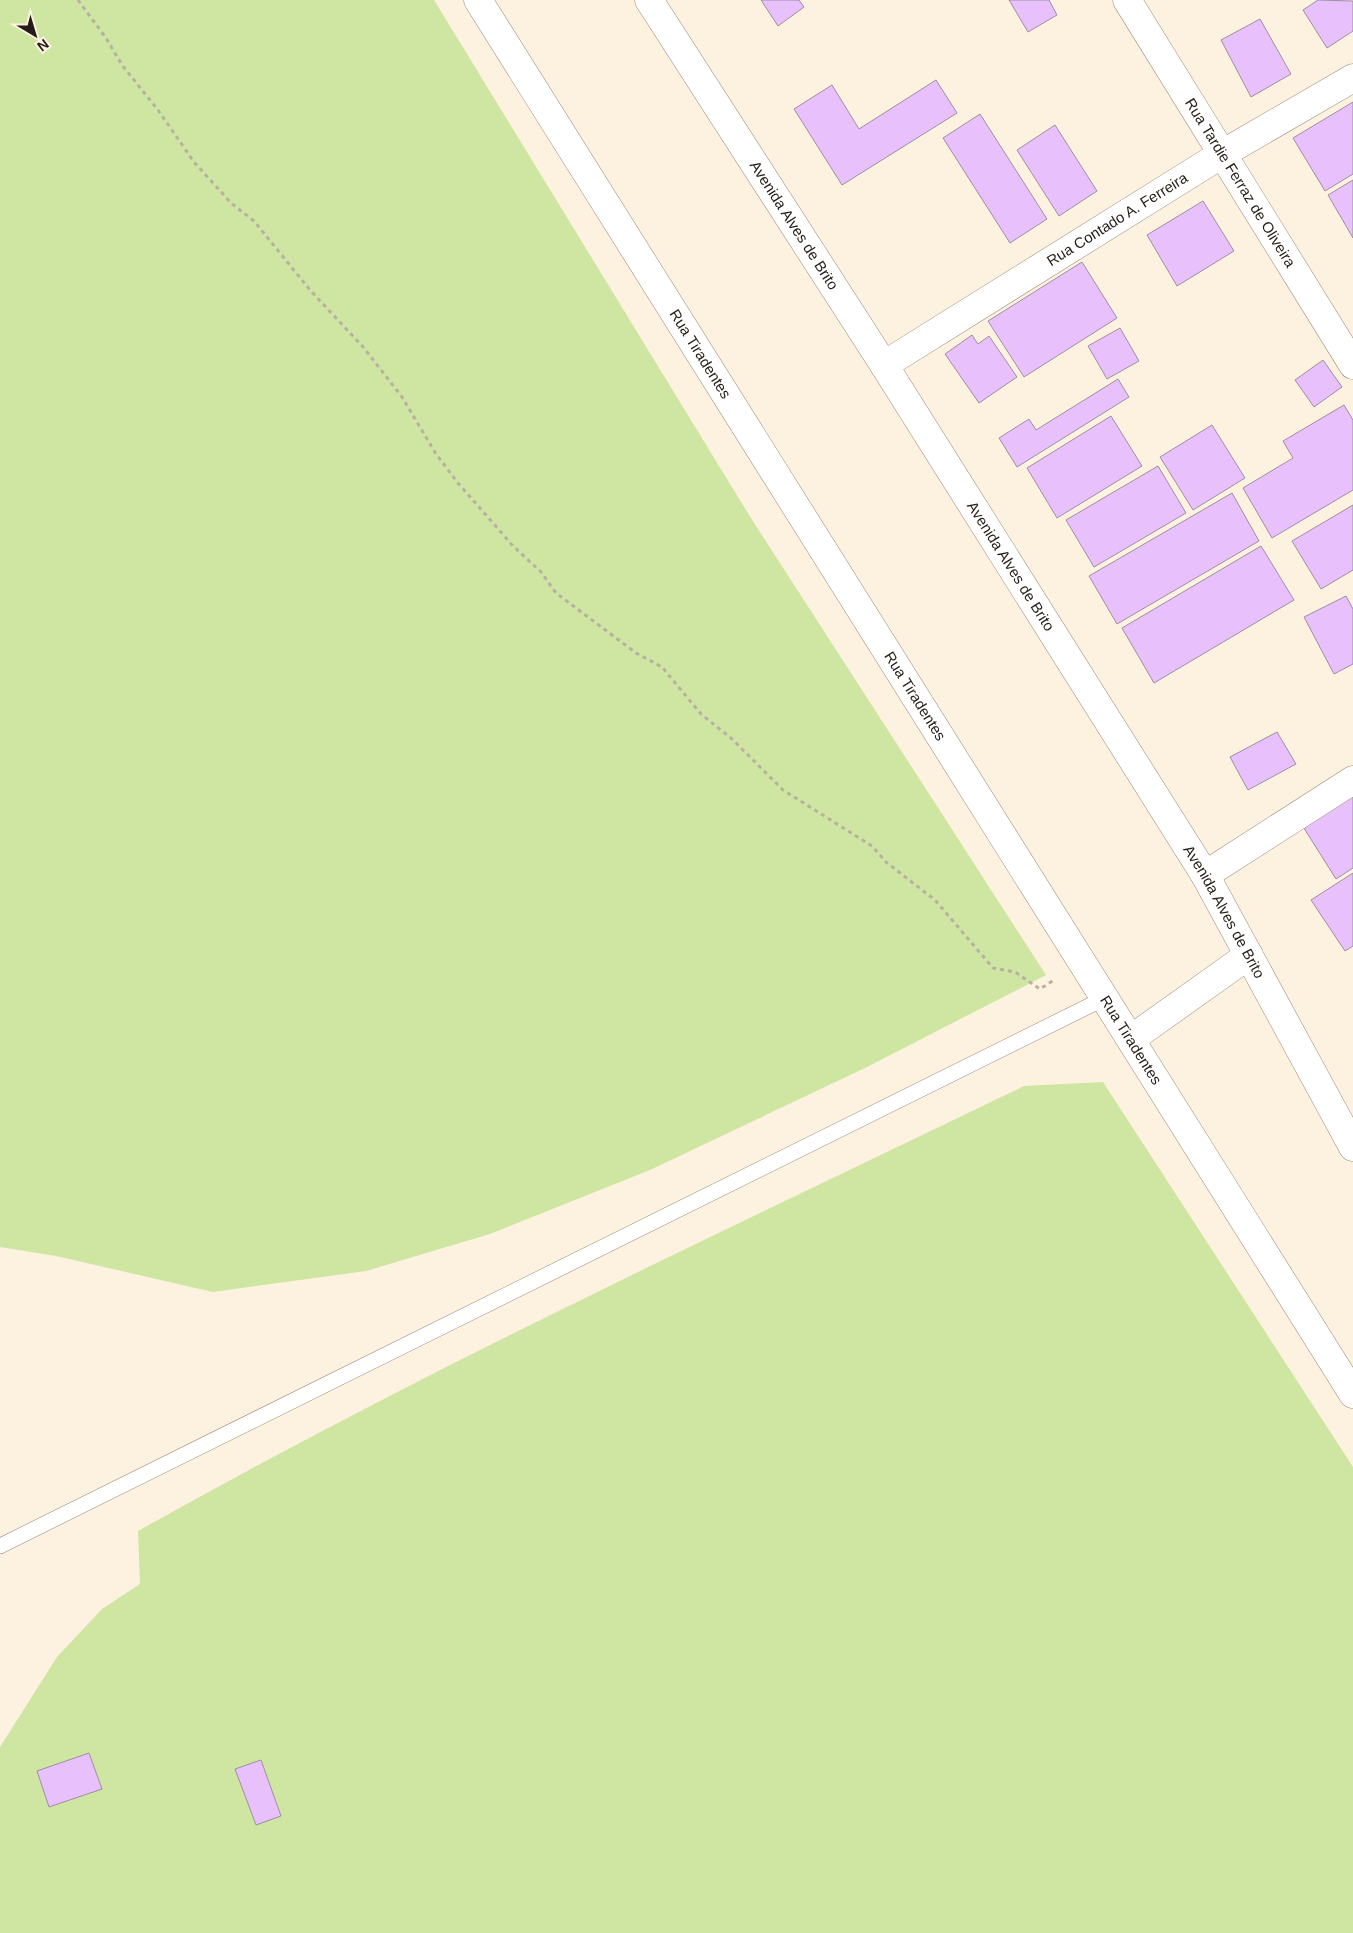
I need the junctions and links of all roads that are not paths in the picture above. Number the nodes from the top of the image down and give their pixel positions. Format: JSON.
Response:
{"nodes":[{"id":1,"x":478,"y":0,"type":"edge"},
{"id":2,"x":648,"y":0,"type":"edge"},
{"id":3,"x":1127,"y":0,"type":"edge"},
{"id":4,"x":1353,"y":78,"type":"edge"},
{"id":5,"x":1222,"y":154,"type":"junction"},
{"id":6,"x":1353,"y":364,"type":"edge"},
{"id":7,"x":884,"y":365,"type":"junction"},
{"id":8,"x":1353,"y":780,"type":"edge"},
{"id":9,"x":1205,"y":875,"type":"junction"},
{"id":10,"x":1250,"y":955,"type":"junction"},
{"id":11,"x":1105,"y":998,"type":"junction"},
{"id":12,"x":1131,"y":1039,"type":"junction"},
{"id":13,"x":1353,"y":1147,"type":"edge"},
{"id":14,"x":1353,"y":1394,"type":"edge"},
{"id":15,"x":0,"y":1546,"type":"edge"}],
"edges":[{"from":1,"to":11,"type":"street","name":"Rua Tiradentes"},
{"from":2,"to":7,"type":"street","name":"Avenida Alves de Brito"},
{"from":3,"to":5,"type":"street","name":"Rua Tardie Ferraz de Oliveira"},
{"from":4,"to":5,"type":"street","name":"Rua Contado A. Ferreira"},
{"from":5,"to":6,"type":"street","name":"Rua Tardie Ferraz de Oliveira"},
{"from":5,"to":7,"type":"street","name":"Rua Contado A. Ferreira"},
{"from":7,"to":9,"type":"street","name":"Avenida Alves de Brito"},
{"from":8,"to":9,"type":"street"},
{"from":9,"to":10,"type":"street","name":"Avenida Alves de Brito"},
{"from":10,"to":12,"type":"street"},
{"from":10,"to":13,"type":"street","name":"Avenida Alves de Brito"},
{"from":11,"to":12,"type":"street","name":"Rua Tiradentes"},
{"from":11,"to":15,"type":"lane"},
{"from":12,"to":14,"type":"street","name":"Rua Tiradentes"}]}
